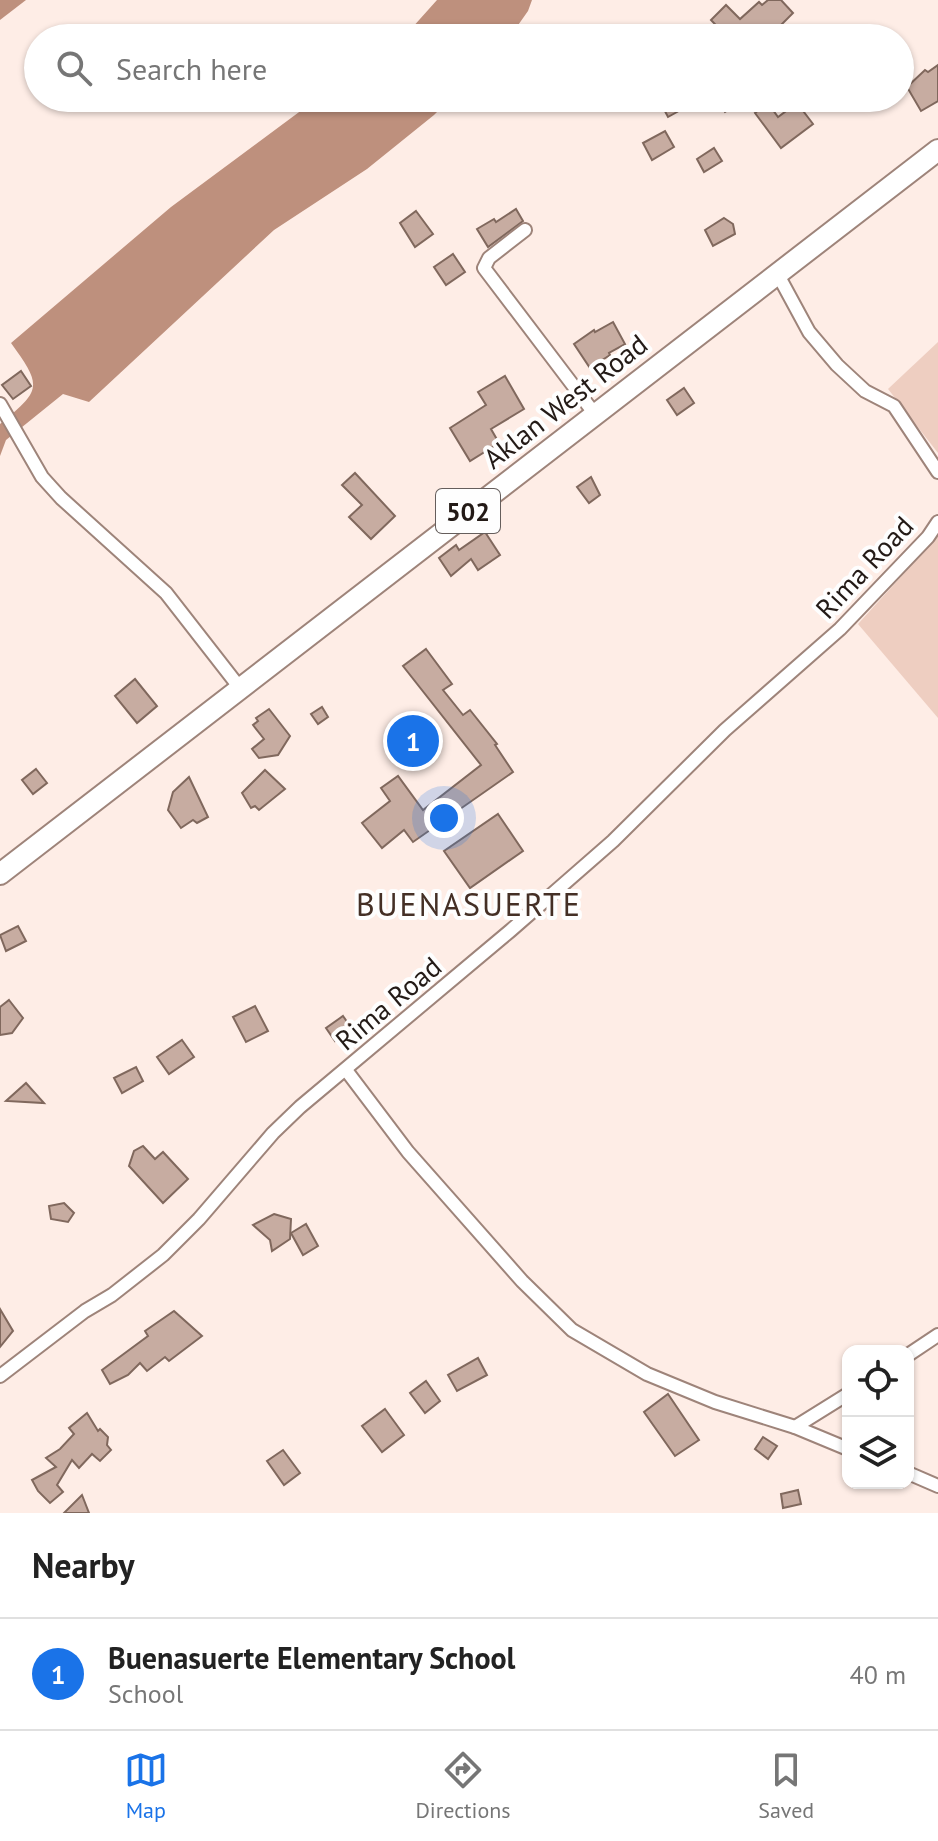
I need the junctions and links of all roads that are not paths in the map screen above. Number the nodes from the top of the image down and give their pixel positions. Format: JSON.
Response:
{"nodes":[{"id":1,"x":938,"y":150,"type":"edge"},
{"id":2,"x":525,"y":230,"type":"dead end"},
{"id":3,"x":777,"y":273,"type":"junction"},
{"id":4,"x":0,"y":404,"type":"edge"},
{"id":5,"x":594,"y":413,"type":"junction"},
{"id":6,"x":938,"y":472,"type":"edge"},
{"id":7,"x":938,"y":522,"type":"edge"},
{"id":8,"x":240,"y":688,"type":"junction"},
{"id":9,"x":0,"y":874,"type":"edge"},
{"id":10,"x":346,"y":1070,"type":"junction"},
{"id":11,"x":938,"y":1335,"type":"edge"},
{"id":12,"x":914,"y":1351,"type":"edge"},
{"id":13,"x":0,"y":1376,"type":"edge"},
{"id":14,"x":842,"y":1398,"type":"edge"},
{"id":15,"x":795,"y":1427,"type":"junction"},
{"id":16,"x":842,"y":1447,"type":"edge"},
{"id":17,"x":914,"y":1476,"type":"edge"},
{"id":18,"x":938,"y":1486,"type":"edge"}],
"edges":[{"from":1,"to":3,"type":"main road","name":"Aklan West Road","number":"502"},
{"from":2,"to":5,"type":"street"},
{"from":3,"to":5,"type":"main road","name":"Aklan West Road","number":"502"},
{"from":3,"to":6,"type":"street"},
{"from":4,"to":8,"type":"street"},
{"from":5,"to":8,"type":"main road","name":"Aklan West Road","number":"502"},
{"from":7,"to":10,"type":"street","name":"Rima Road"},
{"from":8,"to":9,"type":"main road","name":"Aklan West Road","number":"502"},
{"from":10,"to":13,"type":"street","name":"Rima Road"},
{"from":10,"to":15,"type":"street"},
{"from":11,"to":12,"type":"street"},
{"from":14,"to":15,"type":"street"},
{"from":15,"to":16,"type":"street"},
{"from":17,"to":18,"type":"street"}]}
